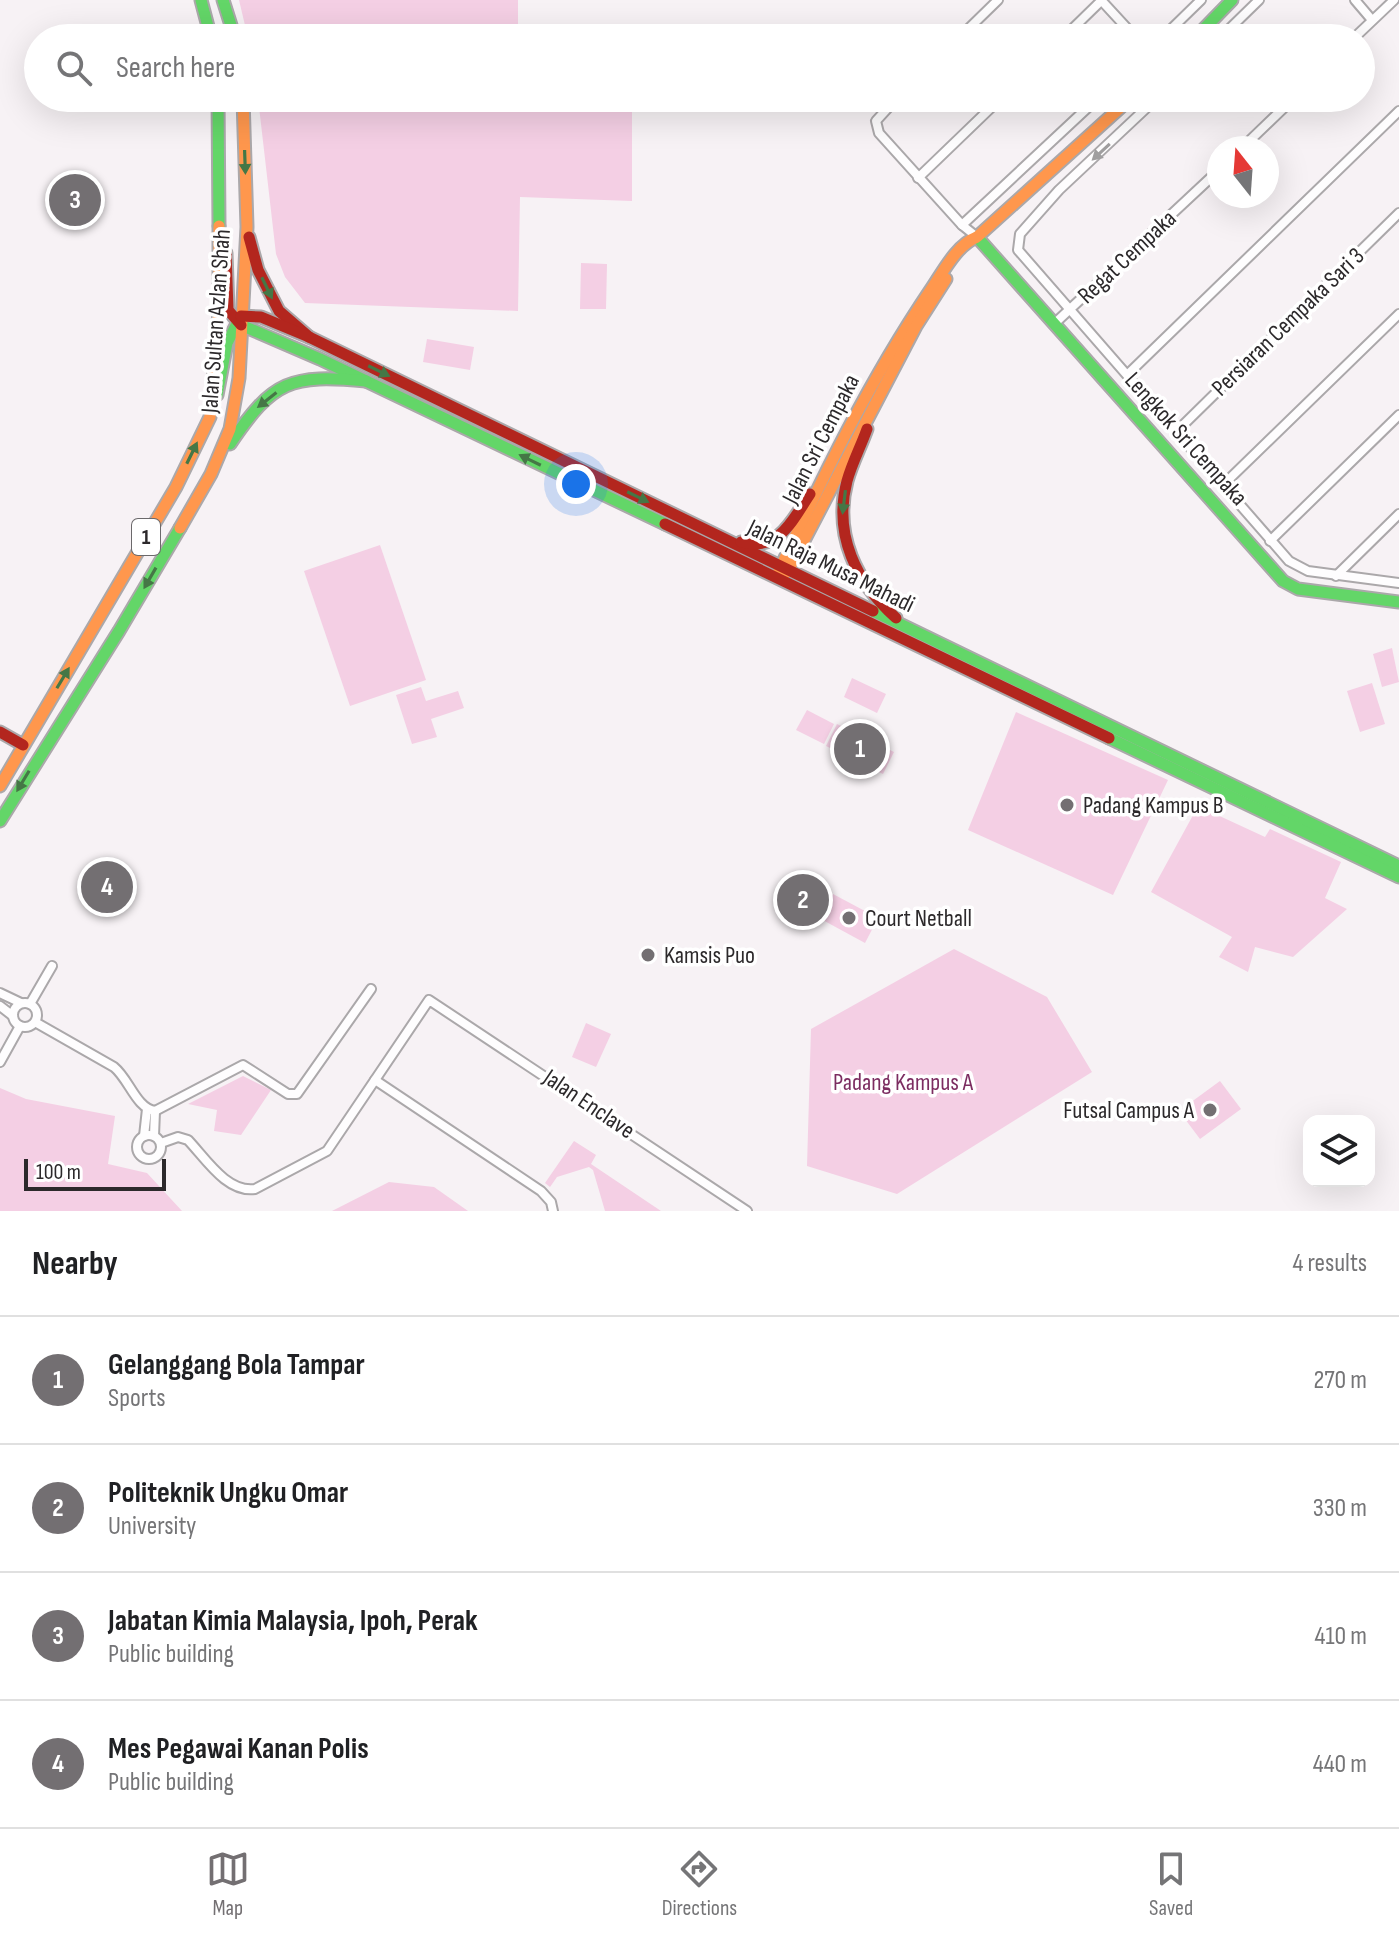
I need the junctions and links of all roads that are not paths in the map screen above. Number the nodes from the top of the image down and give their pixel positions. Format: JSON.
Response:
{"nodes":[{"id":1,"x":201,"y":0,"type":"edge"},
{"id":2,"x":223,"y":0,"type":"edge"},
{"id":3,"x":998,"y":0,"type":"edge"},
{"id":4,"x":1102,"y":0,"type":"edge"},
{"id":5,"x":1201,"y":0,"type":"edge"},
{"id":6,"x":1232,"y":0,"type":"edge"},
{"id":7,"x":1259,"y":0,"type":"edge"},
{"id":8,"x":1355,"y":0,"type":"edge"},
{"id":9,"x":1394,"y":0,"type":"edge"},
{"id":10,"x":1372,"y":20,"type":"junction"},
{"id":11,"x":207,"y":24,"type":"edge"},
{"id":12,"x":231,"y":24,"type":"edge"},
{"id":13,"x":973,"y":24,"type":"edge"},
{"id":14,"x":1077,"y":24,"type":"edge"},
{"id":15,"x":1123,"y":24,"type":"edge"},
{"id":16,"x":1176,"y":24,"type":"edge"},
{"id":17,"x":1209,"y":24,"type":"edge"},
{"id":18,"x":1234,"y":24,"type":"edge"},
{"id":19,"x":1368,"y":24,"type":"edge"},
{"id":20,"x":1399,"y":111,"type":"edge"},
{"id":21,"x":218,"y":112,"type":"edge"},
{"id":22,"x":243,"y":112,"type":"edge"},
{"id":23,"x":882,"y":112,"type":"edge"},
{"id":24,"x":986,"y":112,"type":"edge"},
{"id":25,"x":1083,"y":112,"type":"edge"},
{"id":26,"x":1116,"y":112,"type":"edge"},
{"id":27,"x":1142,"y":112,"type":"edge"},
{"id":28,"x":1279,"y":112,"type":"edge"},
{"id":29,"x":1254,"y":136,"type":"edge"},
{"id":30,"x":218,"y":170,"type":"junction"},
{"id":31,"x":1045,"y":177,"type":"junction"},
{"id":32,"x":918,"y":178,"type":"junction"},
{"id":33,"x":1207,"y":181,"type":"edge"},
{"id":34,"x":1059,"y":190,"type":"junction"},
{"id":35,"x":1399,"y":213,"type":"edge"},
{"id":36,"x":962,"y":225,"type":"junction"},
{"id":37,"x":247,"y":227,"type":"junction"},
{"id":38,"x":977,"y":237,"type":"junction"},
{"id":39,"x":1070,"y":310,"type":"junction"},
{"id":40,"x":1399,"y":314,"type":"edge"},
{"id":41,"x":240,"y":321,"type":"junction"},
{"id":42,"x":1054,"y":324,"type":"junction"},
{"id":43,"x":309,"y":337,"type":"junction"},
{"id":44,"x":1128,"y":374,"type":"junction"},
{"id":45,"x":366,"y":381,"type":"junction"},
{"id":46,"x":876,"y":402,"type":"junction"},
{"id":47,"x":1399,"y":415,"type":"edge"},
{"id":48,"x":210,"y":417,"type":"junction"},
{"id":49,"x":1176,"y":432,"type":"junction"},
{"id":50,"x":825,"y":473,"type":"junction"},
{"id":51,"x":211,"y":474,"type":"junction"},
{"id":52,"x":1223,"y":485,"type":"junction"},
{"id":53,"x":1399,"y":514,"type":"edge"},
{"id":54,"x":718,"y":535,"type":"junction"},
{"id":55,"x":1270,"y":541,"type":"junction"},
{"id":56,"x":782,"y":572,"type":"junction"},
{"id":57,"x":1336,"y":576,"type":"junction"},
{"id":58,"x":1399,"y":583,"type":"edge"},
{"id":59,"x":1399,"y":602,"type":"edge"},
{"id":60,"x":909,"y":629,"type":"junction"},
{"id":61,"x":984,"y":671,"type":"junction"},
{"id":62,"x":1015,"y":686,"type":"junction"},
{"id":63,"x":0,"y":732,"type":"edge"},
{"id":64,"x":23,"y":745,"type":"junction"},
{"id":65,"x":0,"y":786,"type":"edge"},
{"id":66,"x":0,"y":821,"type":"edge"},
{"id":67,"x":1399,"y":866,"type":"edge"},
{"id":68,"x":1399,"y":877,"type":"edge"},
{"id":69,"x":52,"y":966,"type":"dead end"},
{"id":70,"x":371,"y":989,"type":"dead end"},
{"id":71,"x":0,"y":993,"type":"edge"},
{"id":72,"x":25,"y":1004,"type":"junction"},
{"id":73,"x":0,"y":1006,"type":"edge"},
{"id":74,"x":13,"y":1016,"type":"junction"},
{"id":75,"x":35,"y":1022,"type":"junction"},
{"id":76,"x":20,"y":1026,"type":"junction"},
{"id":77,"x":0,"y":1062,"type":"edge"},
{"id":78,"x":375,"y":1080,"type":"junction"},
{"id":79,"x":151,"y":1110,"type":"junction"},
{"id":80,"x":553,"y":1211,"type":"edge"},
{"id":81,"x":747,"y":1211,"type":"edge"}],
"edges":[{"from":1,"to":11,"type":"main road"},
{"from":2,"to":12,"type":"main road"},
{"from":3,"to":13,"type":"street"},
{"from":4,"to":14,"type":"street"},
{"from":4,"to":15,"type":"street"},
{"from":5,"to":16,"type":"street"},
{"from":6,"to":17,"type":"main road"},
{"from":7,"to":18,"type":"street"},
{"from":8,"to":10,"type":"street"},
{"from":9,"to":10,"type":"street"},
{"from":10,"to":19,"type":"street"},
{"from":20,"to":44,"type":"street"},
{"from":21,"to":30,"type":"main road","name":"Jalan Sultan Azlan Shah","number":"1"},
{"from":22,"to":37,"type":"main road","name":"Jalan Sultan Azlan Shah","number":"1","one_way":true},
{"from":23,"to":32,"type":"street"},
{"from":24,"to":32,"type":"street"},
{"from":25,"to":36,"type":"street"},
{"from":26,"to":31,"type":"main road","name":"Jalan Sri Cempaka"},
{"from":27,"to":34,"type":"street","one_way":true},
{"from":28,"to":29,"type":"street"},
{"from":30,"to":41,"type":"main road"},
{"from":30,"to":48,"type":"main road","name":"Jalan Sultan Azlan Shah","number":"1"},
{"from":31,"to":34,"type":"street"},
{"from":31,"to":38,"type":"main road","name":"Jalan Sri Cempaka"},
{"from":32,"to":36,"type":"street"},
{"from":33,"to":39,"type":"street","name":"Regat Cempaka"},
{"from":34,"to":39,"type":"street"},
{"from":35,"to":49,"type":"street","name":"Persiaran Cempaka Sari 3"},
{"from":36,"to":38,"type":"street"},
{"from":37,"to":41,"type":"main road","name":"Jalan Sultan Azlan Shah","number":"1"},
{"from":37,"to":43,"type":"main road","one_way":true},
{"from":38,"to":42,"type":"main road","name":"Lengkok Sri Cempaka"},
{"from":38,"to":46,"type":"main road","name":"Jalan Sri Cempaka"},
{"from":38,"to":50,"type":"main road","name":"Jalan Sri Cempaka"},
{"from":39,"to":42,"type":"street","name":"Regat Cempaka"},
{"from":39,"to":44,"type":"street"},
{"from":40,"to":52,"type":"street"},
{"from":41,"to":43,"type":"main road","name":"Jalan Raja Musa Mahadi"},
{"from":41,"to":45,"type":"main road","name":"Jalan Raja Musa Mahadi"},
{"from":41,"to":48,"type":"main road"},
{"from":41,"to":51,"type":"main road","name":"Jalan Sultan Azlan Shah","number":"1"},
{"from":42,"to":59,"type":"main road","name":"Lengkok Sri Cempaka"},
{"from":43,"to":54,"type":"main road","name":"Jalan Raja Musa Mahadi","one_way":true},
{"from":44,"to":49,"type":"street"},
{"from":45,"to":51,"type":"main road","one_way":true},
{"from":56,"to":45,"type":"main road","name":"Jalan Raja Musa Mahadi","one_way":true},
{"from":46,"to":56,"type":"main road","name":"Jalan Sri Cempaka"},
{"from":46,"to":60,"type":"main road","one_way":true},
{"from":47,"to":55,"type":"street"},
{"from":64,"to":48,"type":"main road","name":"Jalan Sultan Azlan Shah","number":"1","one_way":true},
{"from":49,"to":52,"type":"street"},
{"from":50,"to":54,"type":"main road"},
{"from":50,"to":56,"type":"main road","name":"Jalan Sri Cempaka"},
{"from":51,"to":66,"type":"main road","name":"Jalan Sultan Azlan Shah","number":"1","one_way":true},
{"from":52,"to":55,"type":"street"},
{"from":53,"to":57,"type":"street"},
{"from":54,"to":56,"type":"main road","name":"Jalan Raja Musa Mahadi"},
{"from":55,"to":57,"type":"street"},
{"from":56,"to":60,"type":"main road","name":"Jalan Raja Musa Mahadi"},
{"from":56,"to":61,"type":"main road","name":"Jalan Raja Musa Mahadi"},
{"from":57,"to":58,"type":"street"},
{"from":60,"to":61,"type":"main road","name":"Jalan Raja Musa Mahadi"},
{"from":61,"to":62,"type":"main road","name":"Jalan Raja Musa Mahadi"},
{"from":62,"to":67,"type":"main road","name":"Jalan Raja Musa Mahadi"},
{"from":62,"to":68,"type":"main road","name":"Jalan Raja Musa Mahadi"},
{"from":63,"to":64,"type":"main road"},
{"from":64,"to":65,"type":"main road","name":"Jalan Sultan Azlan Shah","number":"1"},
{"from":69,"to":72,"type":"street"},
{"from":70,"to":79,"type":"street"},
{"from":71,"to":72,"type":"street"},
{"from":72,"to":74,"type":"street"},
{"from":72,"to":75,"type":"street"},
{"from":73,"to":74,"type":"street"},
{"from":74,"to":76,"type":"street"},
{"from":75,"to":76,"type":"street"},
{"from":75,"to":79,"type":"street"},
{"from":76,"to":77,"type":"street"},
{"from":78,"to":79,"type":"street"},
{"from":78,"to":80,"type":"street"},
{"from":78,"to":81,"type":"street","name":"Jalan Enclave"}]}
